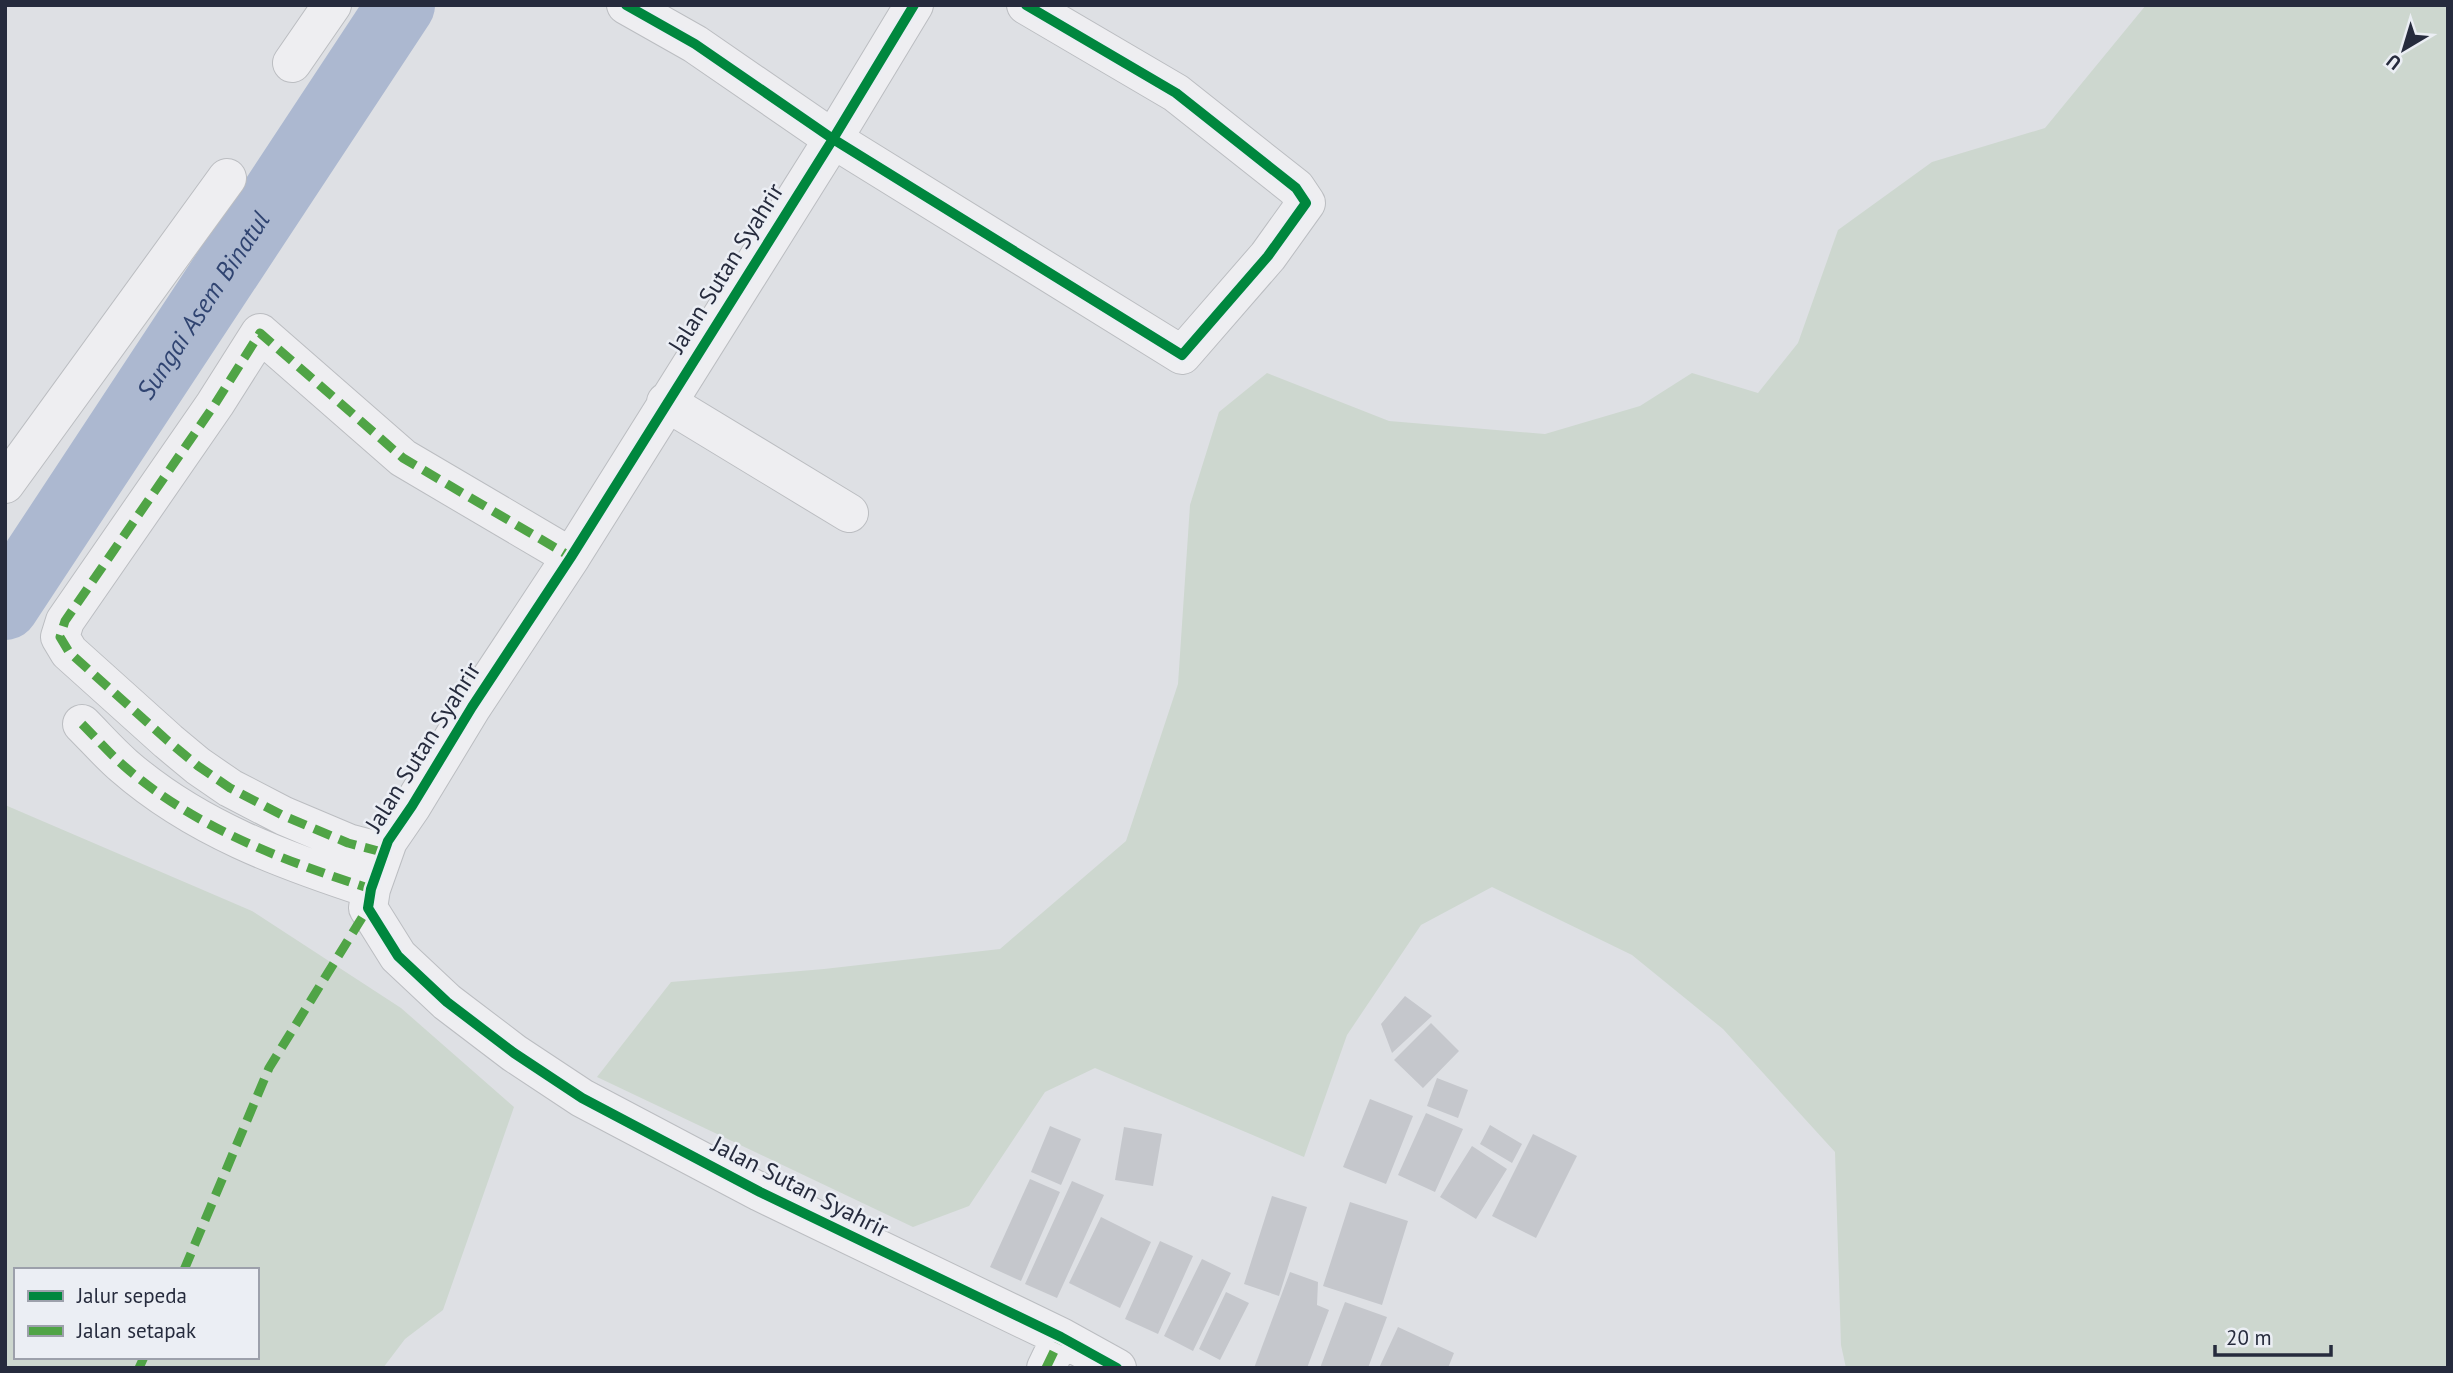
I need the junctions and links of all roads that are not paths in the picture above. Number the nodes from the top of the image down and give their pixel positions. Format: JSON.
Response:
{"nodes":[{"id":1,"x":332,"y":5,"type":"edge"},
{"id":2,"x":626,"y":5,"type":"edge"},
{"id":3,"x":914,"y":5,"type":"edge"},
{"id":4,"x":1026,"y":5,"type":"edge"},
{"id":5,"x":292,"y":63,"type":"dead end"},
{"id":6,"x":833,"y":139,"type":"junction"},
{"id":7,"x":227,"y":178,"type":"dead end"},
{"id":8,"x":666,"y":402,"type":"junction"},
{"id":9,"x":10,"y":466,"type":"edge"},
{"id":10,"x":849,"y":513,"type":"dead end"},
{"id":11,"x":571,"y":557,"type":"junction"},
{"id":12,"x":82,"y":724,"type":"dead end"},
{"id":13,"x":385,"y":847,"type":"junction"},
{"id":14,"x":371,"y":889,"type":"junction"},
{"id":15,"x":1053,"y":1352,"type":"edge"},
{"id":16,"x":1117,"y":1368,"type":"edge"}],
"edges":[{"from":1,"to":5,"type":"street"},
{"from":2,"to":6,"type":"street"},
{"from":3,"to":6,"type":"street","name":"Jalan Sutan Syahrir"},
{"from":4,"to":6,"type":"street"},
{"from":6,"to":8,"type":"street","name":"Jalan Sutan Syahrir"},
{"from":7,"to":9,"type":"street"},
{"from":8,"to":10,"type":"street"},
{"from":8,"to":11,"type":"street","name":"Jalan Sutan Syahrir"},
{"from":11,"to":13,"type":"street","name":"Jalan Sutan Syahrir"},
{"from":11,"to":13,"type":"street"},
{"from":12,"to":14,"type":"street"},
{"from":13,"to":14,"type":"street","name":"Jalan Sutan Syahrir"},
{"from":14,"to":15,"type":"street","name":"Jalan Sutan Syahrir"},
{"from":15,"to":16,"type":"street","name":"Jalan Sutan Syahrir"}]}
